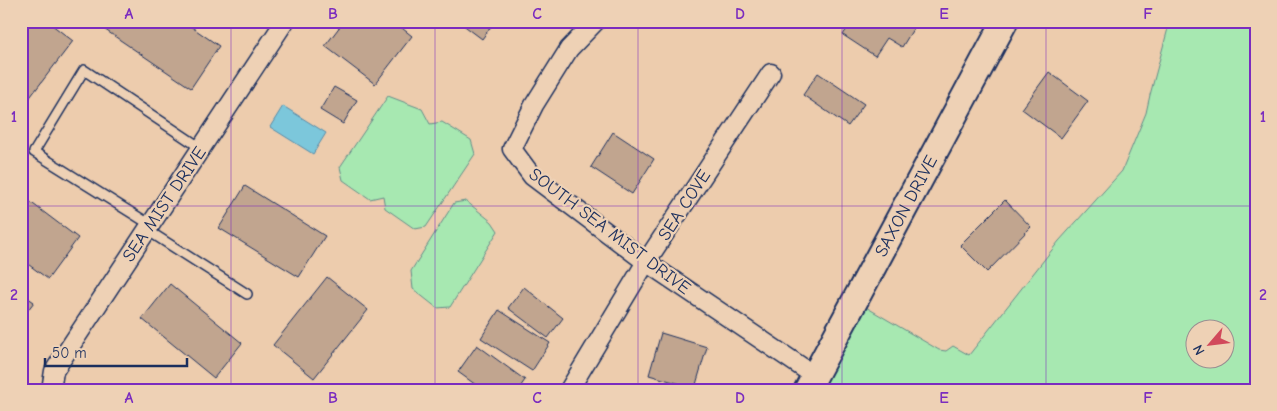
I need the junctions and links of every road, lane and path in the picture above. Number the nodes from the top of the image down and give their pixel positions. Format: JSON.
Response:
{"nodes":[{"id":1,"x":596,"y":21,"type":"edge"},
{"id":2,"x":1005,"y":21,"type":"edge"},
{"id":3,"x":278,"y":24,"type":"edge"},
{"id":4,"x":771,"y":73,"type":"dead end"},
{"id":5,"x":201,"y":148,"type":"junction"},
{"id":6,"x":149,"y":227,"type":"junction"},
{"id":7,"x":646,"y":262,"type":"junction"},
{"id":8,"x":246,"y":294,"type":"dead end"},
{"id":9,"x":811,"y":383,"type":"edge"},
{"id":10,"x":51,"y":390,"type":"edge"},
{"id":11,"x":569,"y":390,"type":"edge"}],
"edges":[{"from":1,"to":7,"type":"street","name":"SOUTH SEA MIST DRIVE"},
{"from":2,"to":9,"type":"street","name":"SAXON DRIVE"},
{"from":3,"to":5,"type":"street","name":"SEA MIST DRIVE"},
{"from":4,"to":7,"type":"street","name":"SEA COVE"},
{"from":5,"to":6,"type":"street","name":"SEA MIST DRIVE"},
{"from":5,"to":6,"type":"lane"},
{"from":6,"to":8,"type":"lane"},
{"from":6,"to":10,"type":"street","name":"SEA MIST DRIVE"},
{"from":7,"to":9,"type":"street","name":"SOUTH SEA MIST DRIVE"},
{"from":7,"to":11,"type":"street","name":"SEA COVE"}]}
